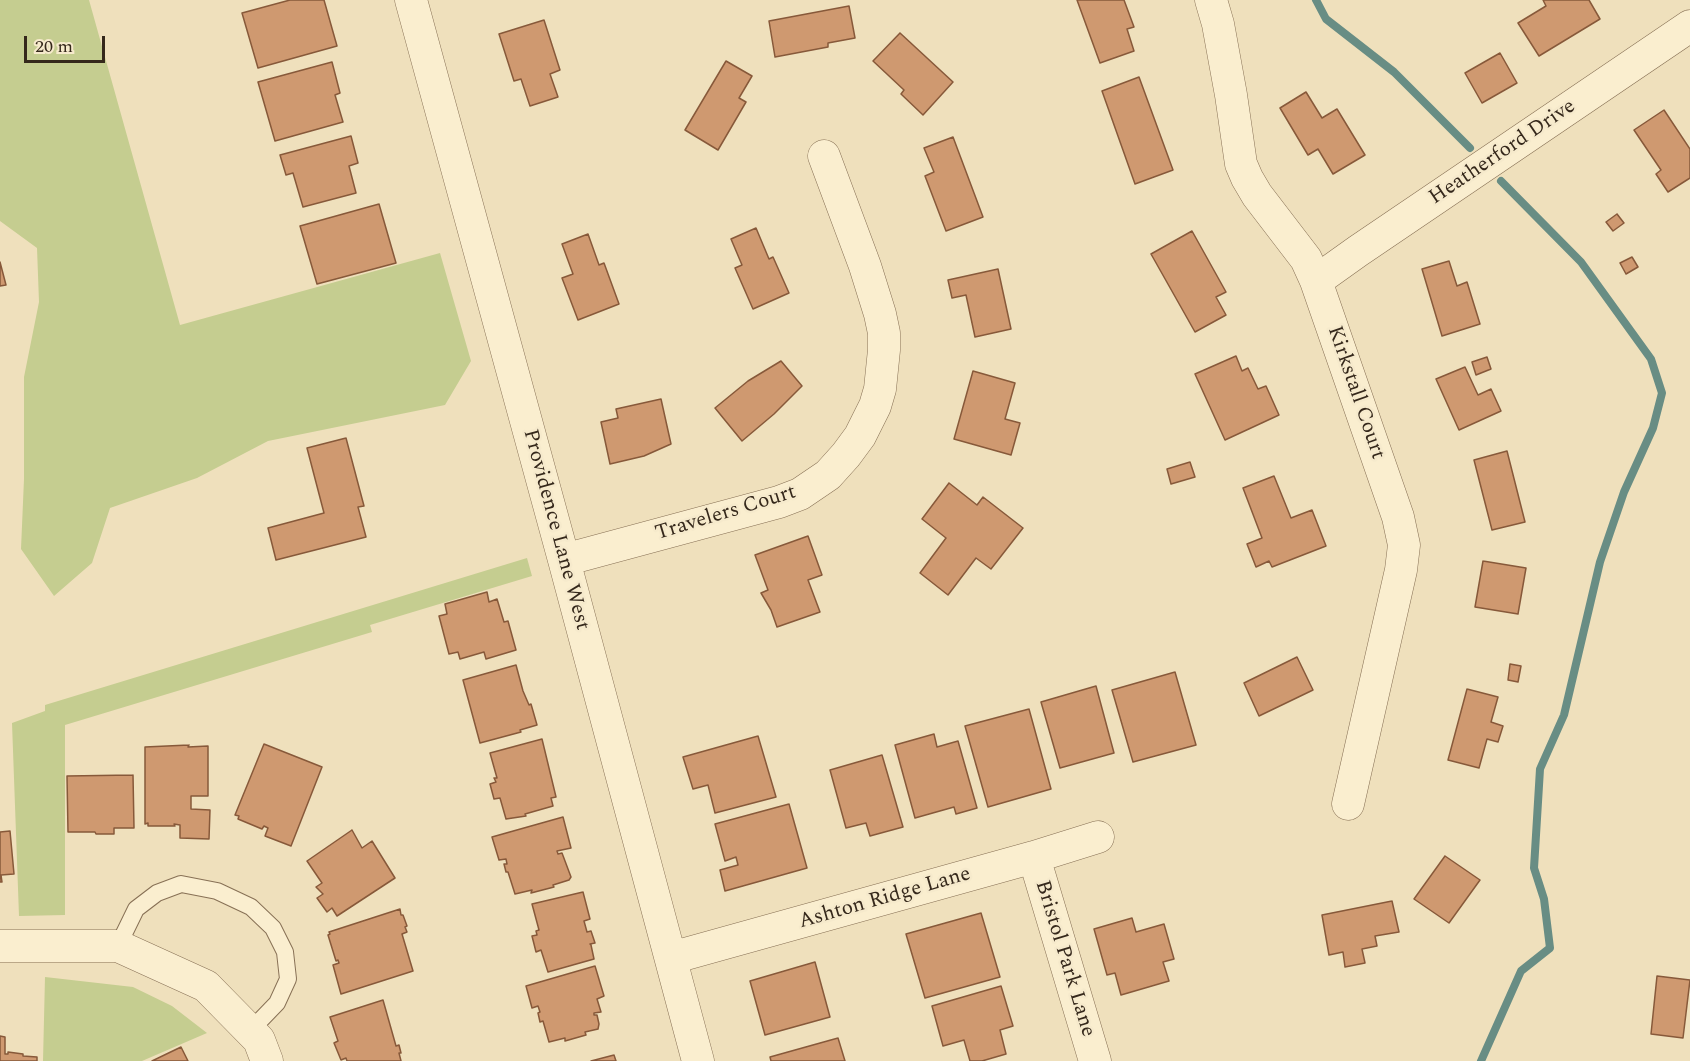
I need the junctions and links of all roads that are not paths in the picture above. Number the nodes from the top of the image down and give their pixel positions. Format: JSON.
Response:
{"nodes":[{"id":1,"x":411,"y":0,"type":"edge"},
{"id":2,"x":1210,"y":0,"type":"edge"},
{"id":3,"x":1690,"y":27,"type":"edge"},
{"id":4,"x":824,"y":156,"type":"dead end"},
{"id":5,"x":1316,"y":281,"type":"junction"},
{"id":6,"x":564,"y":560,"type":"junction"},
{"id":7,"x":1348,"y":804,"type":"dead end"},
{"id":8,"x":1098,"y":837,"type":"dead end"},
{"id":9,"x":1034,"y":857,"type":"junction"},
{"id":10,"x":0,"y":946,"type":"edge"},
{"id":11,"x":118,"y":946,"type":"junction"},
{"id":12,"x":671,"y":958,"type":"junction"},
{"id":13,"x":250,"y":1030,"type":"junction"},
{"id":14,"x":267,"y":1061,"type":"edge"},
{"id":15,"x":698,"y":1061,"type":"edge"},
{"id":16,"x":1095,"y":1061,"type":"edge"}],
"edges":[{"from":1,"to":6,"type":"street","name":"Providence Lane West"},
{"from":2,"to":5,"type":"street","name":"Kirkstall Court"},
{"from":3,"to":5,"type":"street","name":"Heatherford Drive"},
{"from":4,"to":6,"type":"street","name":"Travelers Court"},
{"from":5,"to":7,"type":"street","name":"Kirkstall Court"},
{"from":6,"to":12,"type":"street","name":"Providence Lane West"},
{"from":8,"to":9,"type":"street","name":"Ashton Ridge Lane"},
{"from":9,"to":12,"type":"street","name":"Ashton Ridge Lane"},
{"from":9,"to":16,"type":"street","name":"Bristol Park Lane"},
{"from":10,"to":11,"type":"street"},
{"from":11,"to":13,"type":"street"},
{"from":11,"to":13,"type":"lane"},
{"from":12,"to":15,"type":"street","name":"Providence Lane West"},
{"from":13,"to":14,"type":"street"}]}
